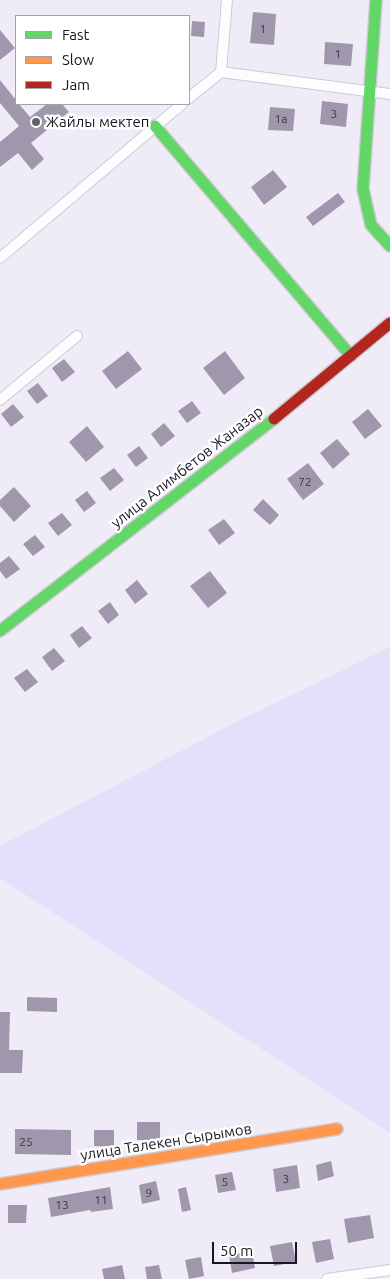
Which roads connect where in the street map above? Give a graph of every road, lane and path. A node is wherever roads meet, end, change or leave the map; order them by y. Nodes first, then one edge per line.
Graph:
1 (227, 0) edge
2 (376, 0) edge
3 (221, 72) junction
4 (369, 91) junction
5 (390, 94) edge
6 (190, 97) edge
7 (181, 105) edge
8 (155, 126) junction
9 (390, 246) edge
10 (0, 258) edge
11 (390, 323) edge
12 (77, 336) dead end
13 (351, 356) junction
14 (0, 400) edge
15 (0, 631) edge
16 (337, 1129) dead end
17 (0, 1184) edge
18 (390, 1270) edge
19 (327, 1279) edge

1 - 3 street
2 - 4 street
3 - 4 street
3 - 6 street
4 - 5 street
4 - 9 street
7 - 8 street
8 - 10 street
8 - 13 street
11 - 13 street, улица Алимбетов Жаназар
12 - 14 street
13 - 15 street, улица Алимбетов Жаназар
16 - 17 street, улица Талекен Сырымов
18 - 19 street

